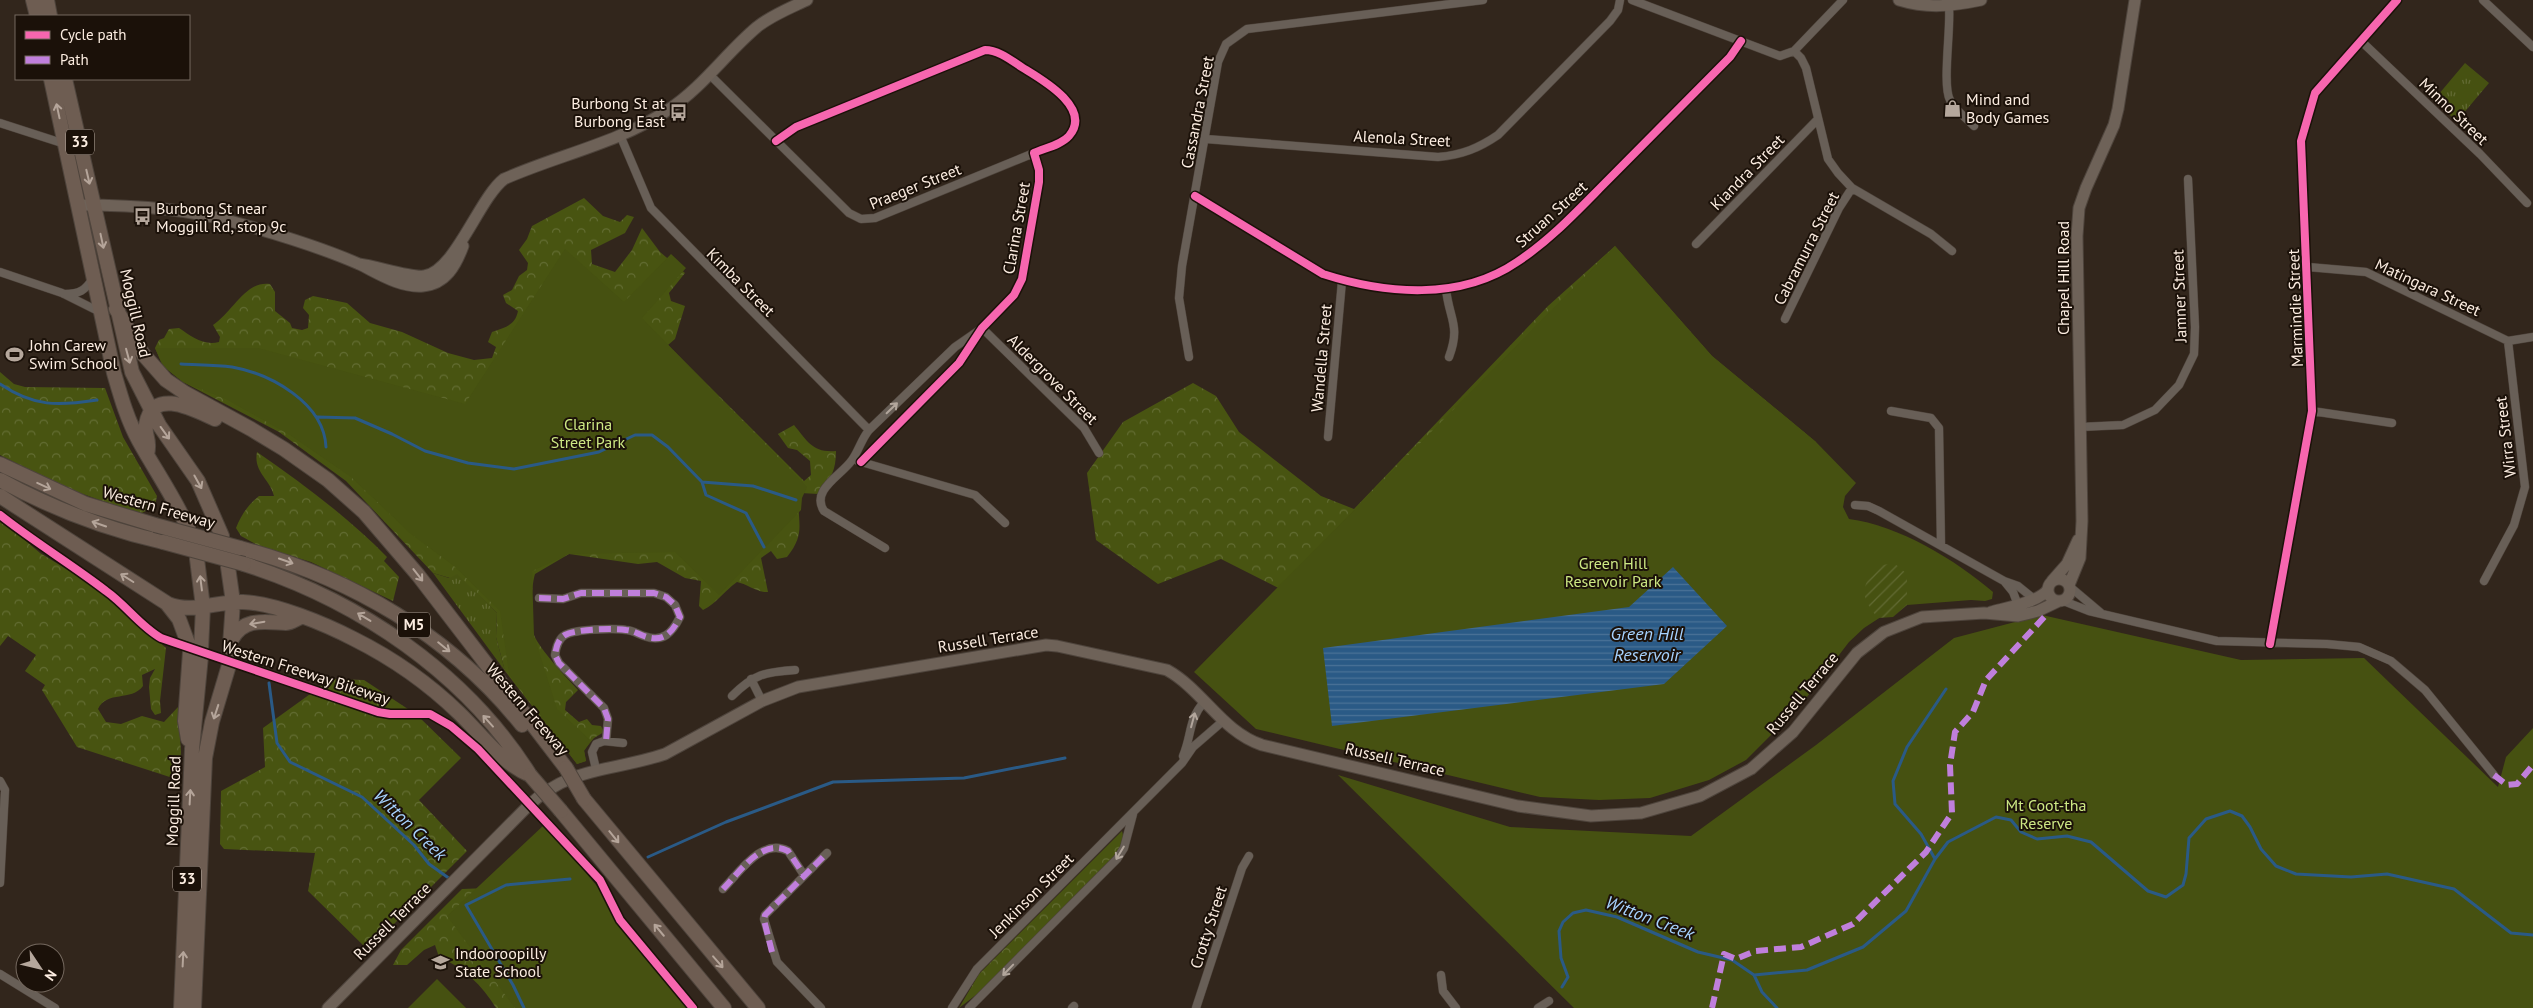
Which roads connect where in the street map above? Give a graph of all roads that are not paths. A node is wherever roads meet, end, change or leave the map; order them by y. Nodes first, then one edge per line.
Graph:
1 (33, 0) edge
2 (47, 0) edge
3 (807, 0) edge
4 (1483, 0) edge
5 (1620, 0) edge
6 (1632, 0) edge
7 (1843, 0) edge
8 (1899, 0) edge
9 (1981, 0) edge
10 (2134, 0) edge
11 (2397, 0) edge
12 (2483, 0) edge
13 (1416, 4) edge
14 (1949, 7) junction
15 (37, 15) edge
16 (50, 15) edge
17 (2361, 40) junction
18 (1741, 41) junction
19 (2533, 47) edge
20 (1794, 51) junction
21 (710, 75) junction
22 (51, 80) edge
23 (65, 80) edge
24 (1818, 119) junction
25 (0, 123) edge
26 (1974, 126) dead end
27 (620, 135) junction
28 (1206, 139) junction
29 (776, 141) junction
30 (66, 144) junction
31 (1034, 153) junction
32 (2188, 179) dead end
33 (1852, 188) junction
34 (1196, 196) junction
35 (2527, 203) dead end
36 (79, 205) junction
37 (94, 205) junction
38 (1696, 244) dead end
39 (1952, 251) dead end
40 (2308, 267) junction
41 (0, 272) edge
42 (94, 277) junction
43 (1342, 281) junction
44 (1446, 289) junction
45 (62, 294) junction
46 (116, 309) junction
47 (102, 313) junction
48 (1785, 319) dead end
49 (982, 328) junction
50 (2533, 337) edge
51 (2508, 341) junction
52 (1189, 357) dead end
53 (1448, 357) dead end
54 (1891, 411) dead end
55 (2312, 411) junction
56 (152, 412) junction
57 (2392, 423) dead end
58 (2080, 428) junction
59 (869, 430) junction
60 (1328, 437) dead end
61 (1099, 453) dead end
62 (147, 455) junction
63 (852, 460) junction
64 (861, 462) junction
65 (0, 464) edge
66 (0, 480) edge
67 (0, 496) edge
68 (1855, 505) dead end
69 (1005, 522) dead end
70 (188, 528) dead end
71 (2081, 534) junction
72 (222, 536) dead end
73 (387, 538) junction
74 (1940, 545) junction
75 (885, 548) dead end
76 (226, 557) dead end
77 (197, 559) dead end
78 (2004, 581) junction
79 (2484, 582) dead end
80 (2050, 585) junction
81 (2069, 585) junction
82 (539, 598) dead end
83 (2034, 599) junction
84 (2060, 600) junction
85 (233, 602) junction
86 (168, 604) junction
87 (2018, 605) junction
88 (204, 608) junction
89 (2042, 610) junction
90 (1984, 613) junction
91 (2103, 614) junction
92 (301, 616) junction
93 (232, 639) junction
94 (2270, 644) junction
95 (195, 651) junction
96 (795, 670) dead end
97 (751, 679) junction
98 (732, 696) dead end
99 (762, 701) junction
100 (1204, 702) junction
101 (1224, 721) junction
102 (606, 740) junction
103 (623, 743) dead end
104 (552, 756) junction
105 (596, 769) junction
106 (1172, 772) junction
107 (530, 775) junction
108 (2494, 776) dead end
109 (0, 781) edge
110 (1137, 808) junction
111 (827, 853) dead end
112 (1249, 856) dead end
113 (804, 875) junction
114 (0, 883) edge
115 (723, 889) dead end
116 (0, 974) edge
117 (1441, 975) dead end
118 (1549, 1002) dead end
119 (56, 1008) edge
120 (181, 1008) edge
121 (194, 1008) edge
122 (328, 1008) edge
123 (724, 1008) edge
124 (758, 1008) edge
125 (821, 1008) edge
126 (952, 1008) edge
127 (968, 1008) edge
128 (1196, 1008) edge
129 (1456, 1008) edge
130 (1538, 1008) edge

1 - 15 highway
2 - 16 highway
3 - 21 main road
4 - 13 street, Cassandra Street
5 - 28 street, Alenola Street
6 - 18 street
7 - 20 street
8 - 14 main road
9 - 14 main road
10 - 58 main road, Chapel Hill Road
11 - 17 street, Marmindie Street
12 - 19 street
13 - 28 street, Cassandra Street
14 - 26 street
17 - 35 street, Minno Street
17 - 40 street, Marmindie Street
18 - 20 street
18 - 44 street, Struan Street
20 - 24 street
21 - 27 main road
21 - 29 street, Praeger Street
30 -> 22 highway, Moggill Road / 33
23 -> 37 highway, Moggill Road / 33
24 - 33 street
24 - 38 street, Kiandra Street
25 - 30 street
27 - 37 main road
27 - 59 street, Kimba Street
28 - 34 street, Cassandra Street
29 - 31 street, Praeger Street
29 - 31 street
30 - 36 highway, Moggill Road / 33
31 - 49 street, Clarina Street
32 - 58 street, Jamner Street
33 - 39 street
33 - 48 street, Cabramurra Street
34 - 43 street, Struan Street
34 - 52 street, Cassandra Street
36 - 37 main road
36 - 42 highway, Moggill Road / 33
37 -> 46 highway, Moggill Road / 33
40 - 51 street, Matingara Street
40 - 55 street, Marmindie Street
41 - 45 street
42 - 45 street
42 - 47 highway, Moggill Road / 33
43 - 44 street, Struan Street
43 - 60 street, Wandella Street
44 - 53 street
45 - 47 street
46 -> 56 highway, Moggill Road / 33
46 - 73 highway
47 - 62 highway, Moggill Road / 33
59 -> 49 street, Clarina Street
49 - 61 street, Aldergrove Street
49 - 64 street, Clarina Street
50 - 51 street
51 - 79 street, Wirra Street
54 - 74 street
55 - 57 street
55 - 94 street, Marmindie Street
56 - 62 highway
56 -> 72 highway, Moggill Road / 33
56 - 73 highway
58 - 71 main road, Chapel Hill Road
59 - 63 street, Clarina Street
62 - 70 highway, Moggill Road / 33
63 - 64 street
63 - 75 street, Clarina Street
64 - 69 street
65 -> 104 highway, Western Freeway / M5, bridge
107 -> 66 highway, Western Freeway / M5, bridge
86 -> 67 highway
68 - 74 street
71 - 80 main road, Chapel Hill Road
71 - 81 main road, Chapel Hill Road
73 -> 104 highway
74 - 78 street
76 - 85 highway, Moggill Road / 33
88 -> 77 highway, Moggill Road / 33
78 - 83 street
78 - 87 street
80 - 81 main road
80 - 83 main road, Russell Terrace
80 - 84 main road
81 - 84 main road
81 - 91 street
82 - 102 street
83 - 87 main road, Russell Terrace
84 - 89 main road, Russell Terrace
84 - 91 street
85 - 88 highway
85 - 92 highway
85 - 93 highway, Moggill Road / 33
86 - 88 highway
86 - 95 highway
87 - 89 main road
87 - 90 main road, Russell Terrace
88 - 95 highway, Moggill Road / 33
89 - 90 main road, Russell Terrace
90 - 101 main road, Russell Terrace
91 - 94 street
92 -> 93 highway
92 - 107 highway
93 -> 121 highway, Moggill Road / 33
94 - 108 street
120 -> 95 highway, Moggill Road / 33
96 - 97 street
97 - 98 street
97 - 99 street
99 - 100 main road, Russell Terrace
99 - 105 main road, Russell Terrace
100 - 101 main road, Russell Terrace
106 -> 100 street, Jenkinson Street
101 - 106 street, Jenkinson Street
102 - 103 street
102 - 105 street
104 -> 124 highway, Western Freeway / M5, bridge
105 - 122 main road, Russell Terrace
106 - 110 street, Jenkinson Street
123 -> 107 highway, Western Freeway / M5, bridge
109 - 114 street
110 - 126 street, Jenkinson Street
110 -> 127 street, Jenkinson Street
111 - 113 street
112 - 128 street, Crotty Street
113 - 115 street
113 - 125 street
116 - 119 street
117 - 129 street
118 - 130 street

